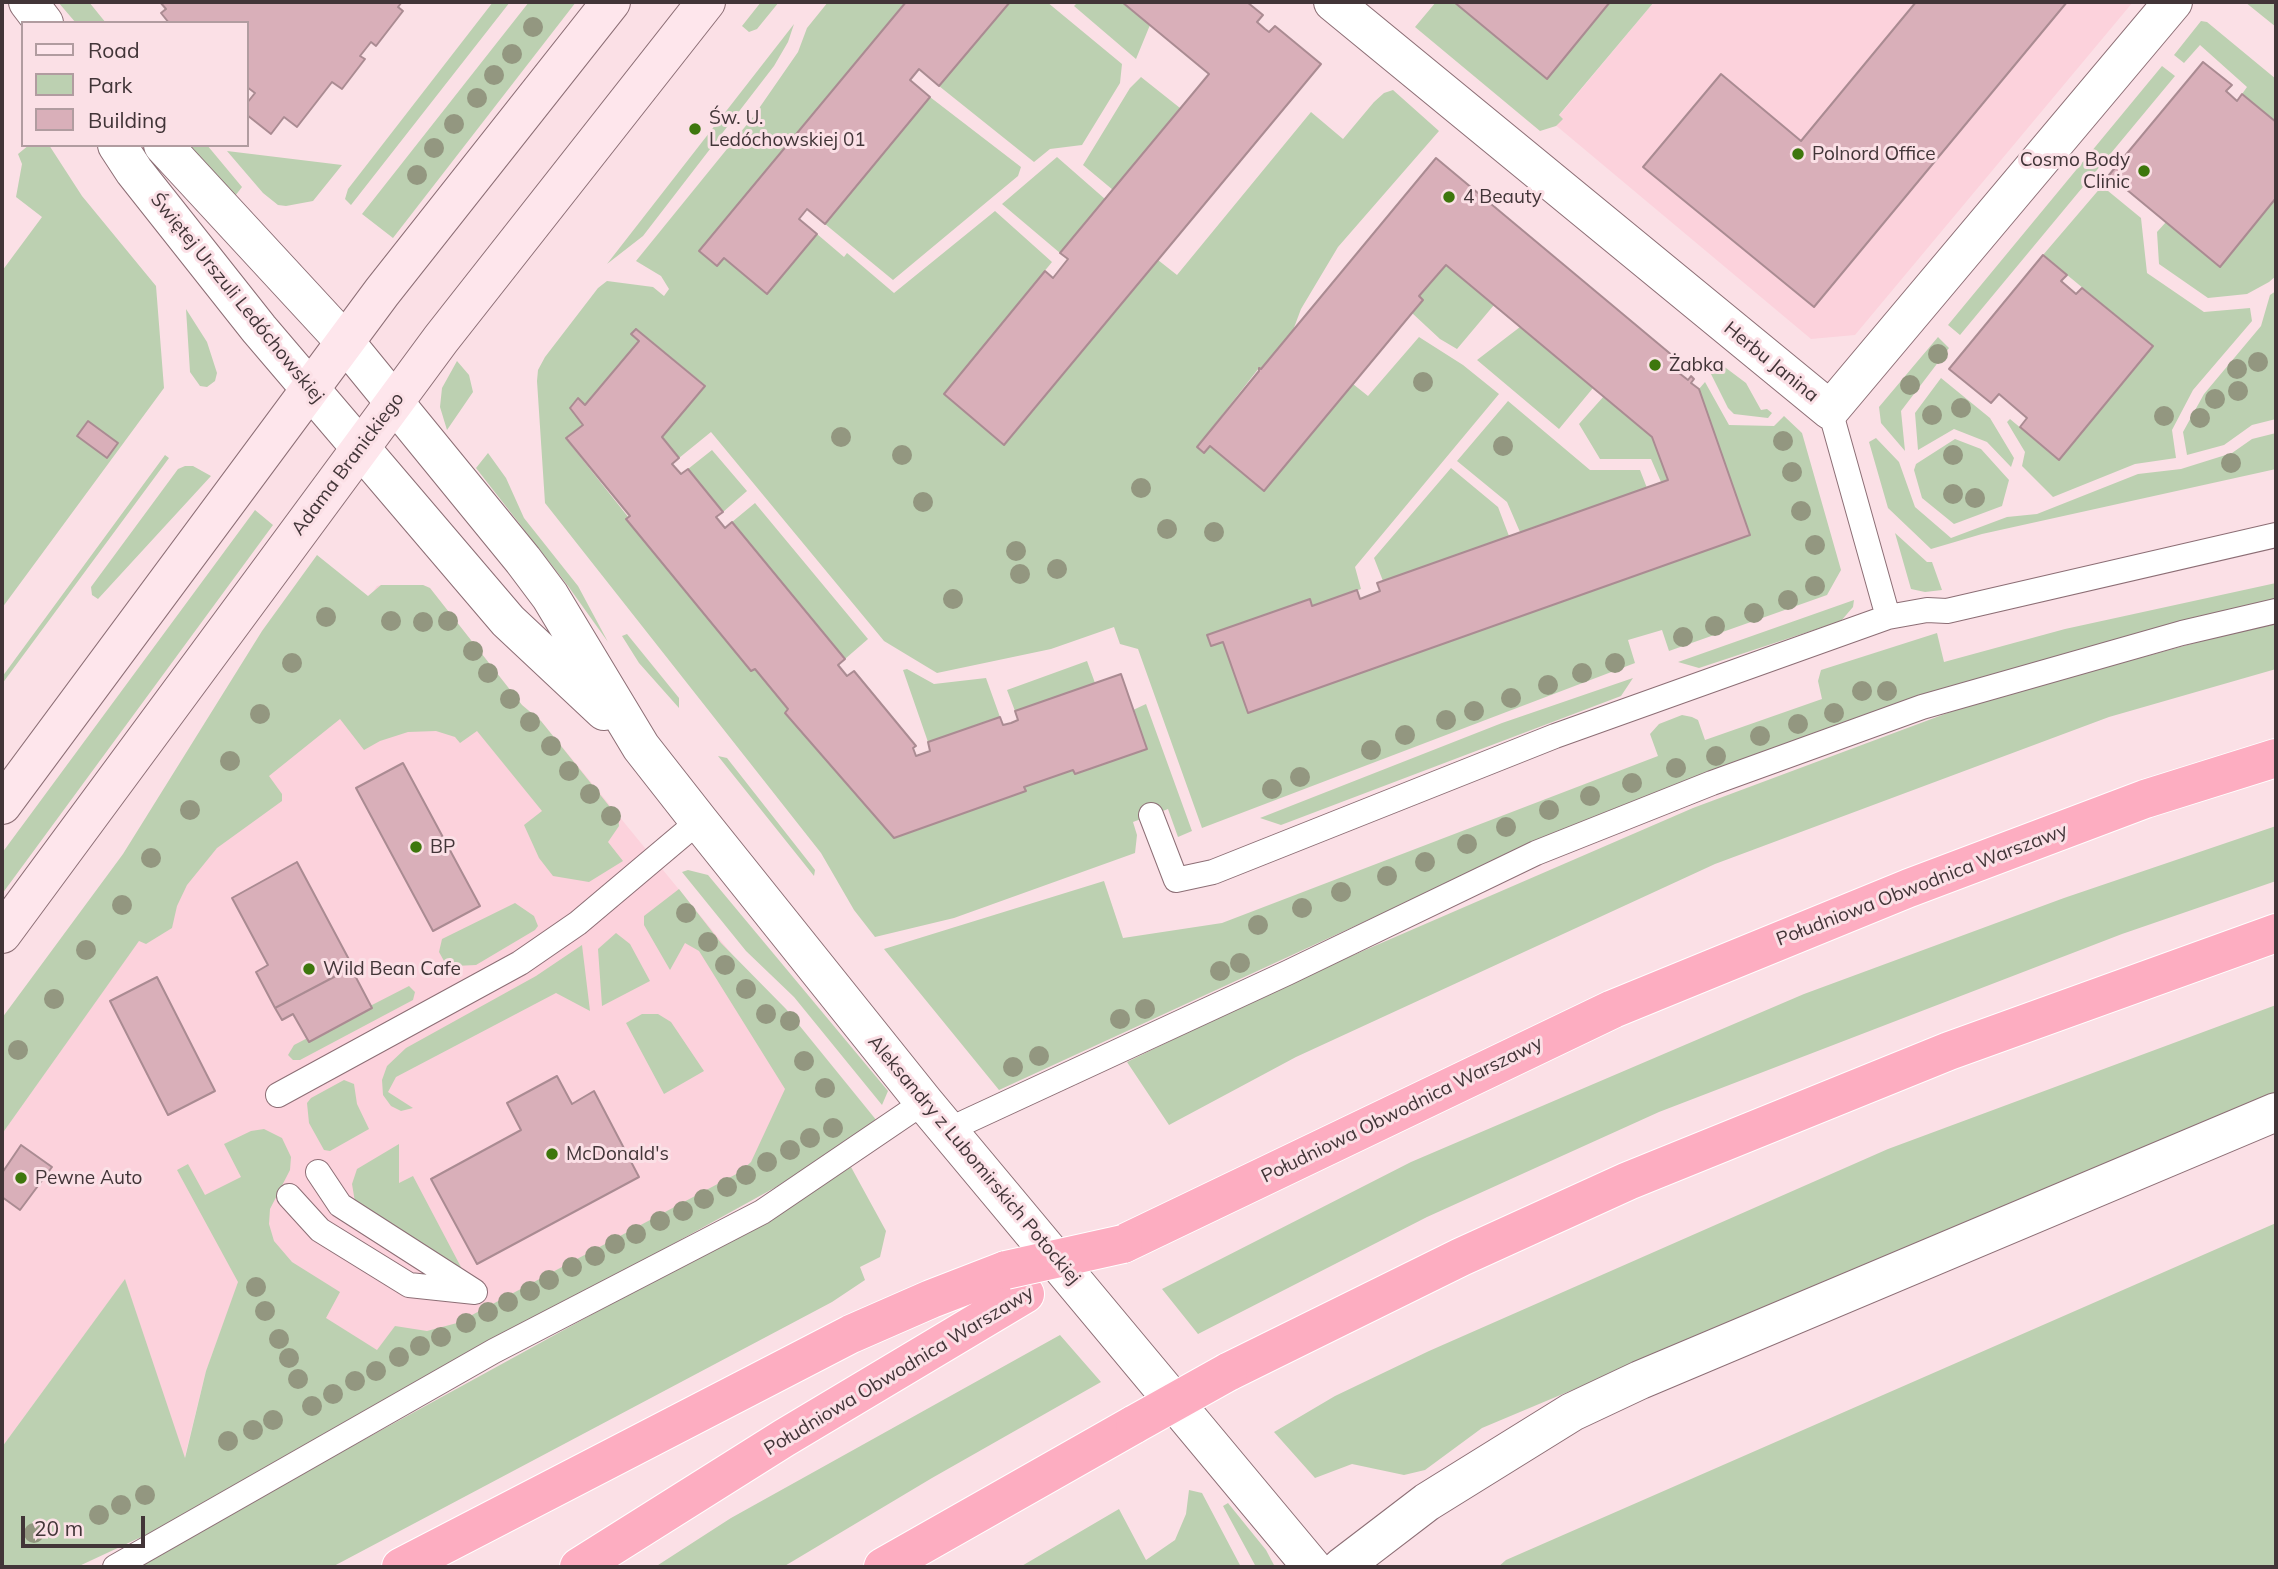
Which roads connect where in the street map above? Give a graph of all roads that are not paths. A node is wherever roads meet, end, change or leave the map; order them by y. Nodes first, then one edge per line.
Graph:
1 (27, 2) edge
2 (611, 2) edge
3 (706, 2) edge
4 (1334, 2) edge
5 (2173, 2) edge
6 (42, 21) edge
7 (119, 147) edge
8 (165, 147) edge
9 (345, 342) junction
10 (310, 388) junction
11 (394, 402) junction
12 (1830, 410) junction
13 (361, 448) junction
14 (2276, 536) edge
15 (2276, 611) edge
16 (1888, 617) junction
17 (641, 747) junction
18 (2276, 758) edge
19 (2, 805) edge
20 (1151, 815) dead end
21 (699, 821) junction
22 (2276, 933) edge
23 (2, 934) edge
24 (278, 1095) dead end
25 (2276, 1112) edge
26 (936, 1116) junction
27 (318, 1172) dead end
28 (289, 1196) dead end
29 (1016, 1282) junction
30 (115, 1567) edge
31 (401, 1567) edge
32 (579, 1567) edge
33 (883, 1567) edge
34 (1312, 1567) edge
35 (1342, 1567) edge

1 - 6 street
2 - 9 main road
3 - 11 main road, Adama Branickiego
4 - 12 street, Herbu Janina
5 - 12 street, Herbu Janina
7 - 10 street, Świętej Urszuli Ledóchowskiej
8 - 9 street
9 - 10 main road
9 - 11 street
10 - 13 street, Świętej Urszuli Ledóchowskiej
10 - 19 main road
11 - 13 main road, Adama Branickiego
11 - 17 street, Aleksandry z Lubomirskich Potockiej
12 - 16 lane
13 - 17 street, Aleksandry z Lubomirskich Potockiej
13 - 23 main road, Adama Branickiego
14 - 16 lane
15 - 26 lane
16 - 20 lane
17 - 21 street, Aleksandry z Lubomirskich Potockiej
18 - 29 highway, Południowa Obwodnica Warszawy, bridge
21 - 24 lane
21 - 26 street, Aleksandry z Lubomirskich Potockiej
22 - 33 highway, bridge
25 - 35 street
26 - 30 lane
26 - 34 street, Aleksandry z Lubomirskich Potockiej
27 - 28 lane
29 - 31 highway
29 - 32 highway, Południowa Obwodnica Warszawy

